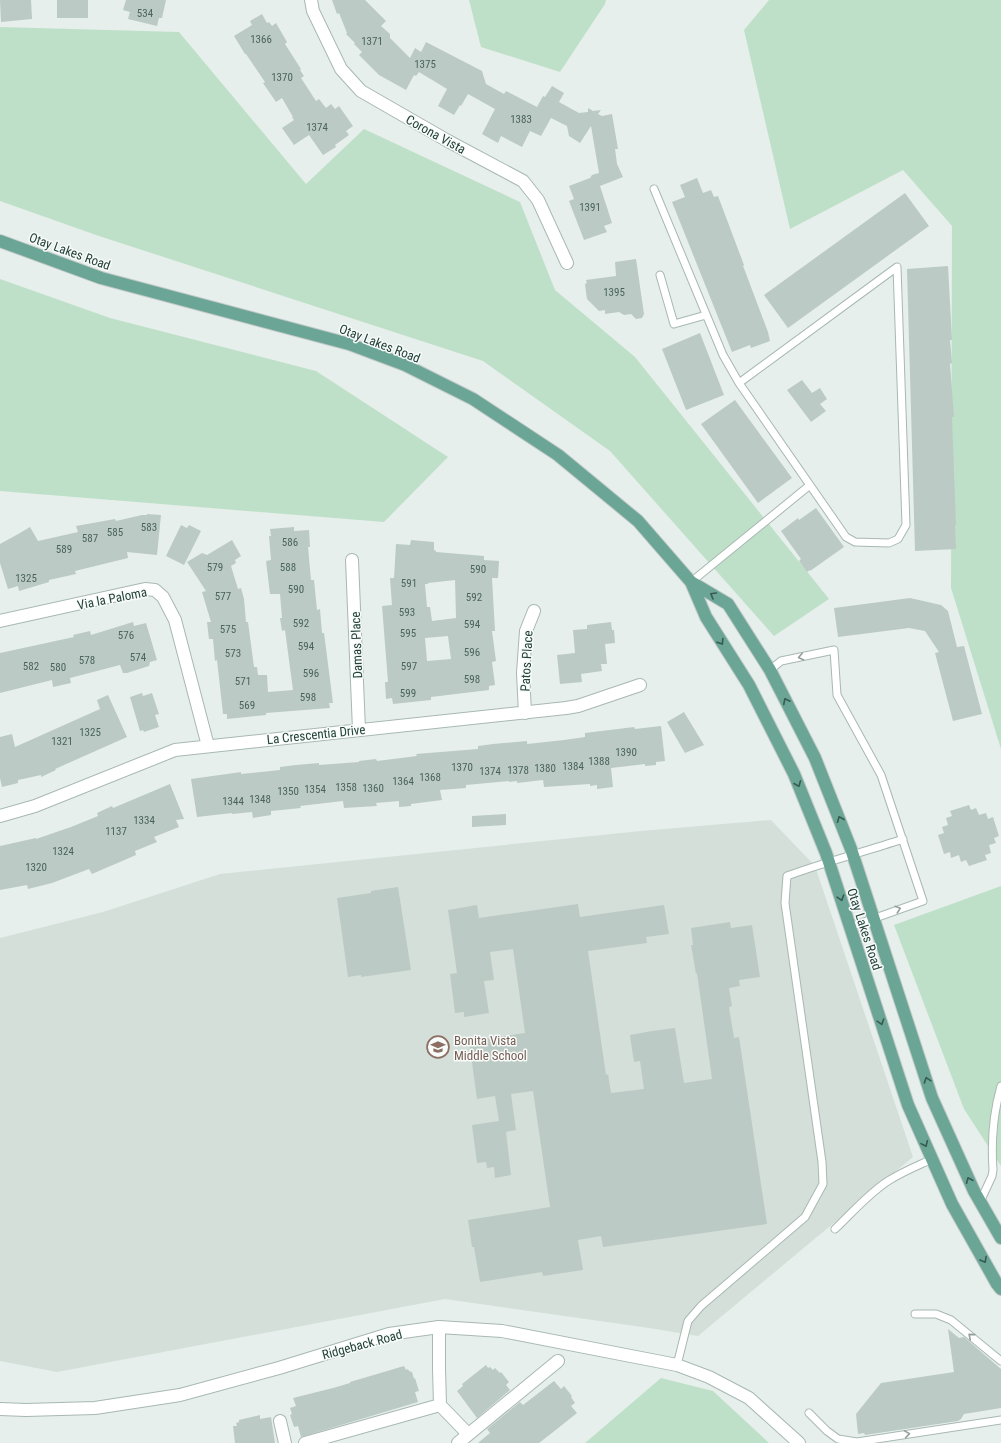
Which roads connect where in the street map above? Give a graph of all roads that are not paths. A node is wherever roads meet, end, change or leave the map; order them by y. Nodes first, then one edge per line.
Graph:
1 (311, 0) edge
2 (654, 189) dead end
3 (0, 241) edge
4 (567, 263) dead end
5 (660, 275) dead end
6 (706, 315) junction
7 (739, 383) junction
8 (810, 485) junction
9 (352, 560) dead end
10 (691, 582) junction
11 (534, 611) dead end
12 (0, 621) edge
13 (770, 670) junction
14 (640, 685) dead end
15 (525, 713) junction
16 (360, 730) junction
17 (208, 746) junction
18 (0, 816) edge
19 (903, 840) junction
20 (854, 856) junction
21 (828, 861) junction
22 (874, 917) junction
23 (850, 927) junction
24 (1001, 1086) edge
25 (932, 1159) junction
26 (980, 1202) junction
27 (835, 1229) dead end
28 (1001, 1238) edge
29 (1001, 1289) edge
30 (915, 1314) dead end
31 (439, 1327) junction
32 (558, 1360) dead end
33 (1001, 1361) edge
34 (677, 1365) junction
35 (440, 1405) junction
36 (0, 1409) edge
37 (809, 1413) dead end
38 (1001, 1420) edge
39 (280, 1421) dead end
40 (468, 1434) junction
41 (286, 1443) edge
42 (305, 1443) edge
43 (458, 1443) edge
44 (799, 1443) edge

1 - 4 street, Corona Vista
2 - 6 lane
3 - 10 main road, Otay Lakes Road
5 - 6 lane
6 - 7 lane
7 - 8 lane
7 - 8 lane
8 - 10 lane
9 - 16 street, Damas Place
13 -> 10 main road, Otay Lakes Road
10 -> 21 main road, Otay Lakes Road
11 - 15 street, Patos Place
12 - 17 street, Via la Paloma
19 -> 13 lane
20 -> 13 main road, Otay Lakes Road
14 - 15 street, La Crescentia Drive
15 - 16 street, La Crescentia Drive
16 - 17 street, La Crescentia Drive
17 - 18 street, La Crescentia Drive
19 - 20 lane
22 -> 19 lane
20 - 21 lane
20 - 22 main road, Otay Lakes Road
21 -> 23 main road, Otay Lakes Road
21 - 34 lane
22 - 23 lane
26 -> 22 main road, Otay Lakes Road
23 -> 25 main road, Otay Lakes Road
24 - 26 lane
25 - 27 lane
25 -> 29 main road, Otay Lakes Road
26 - 28 main road, Otay Lakes Road
33 -> 30 lane
31 - 34 street, Ridgeback Road
31 - 35 street
31 - 36 street, Ridgeback Road
32 - 40 street
34 - 44 street, Ridgeback Road
35 - 40 street
35 - 42 street
37 -> 38 lane
39 - 41 street
40 - 43 street

